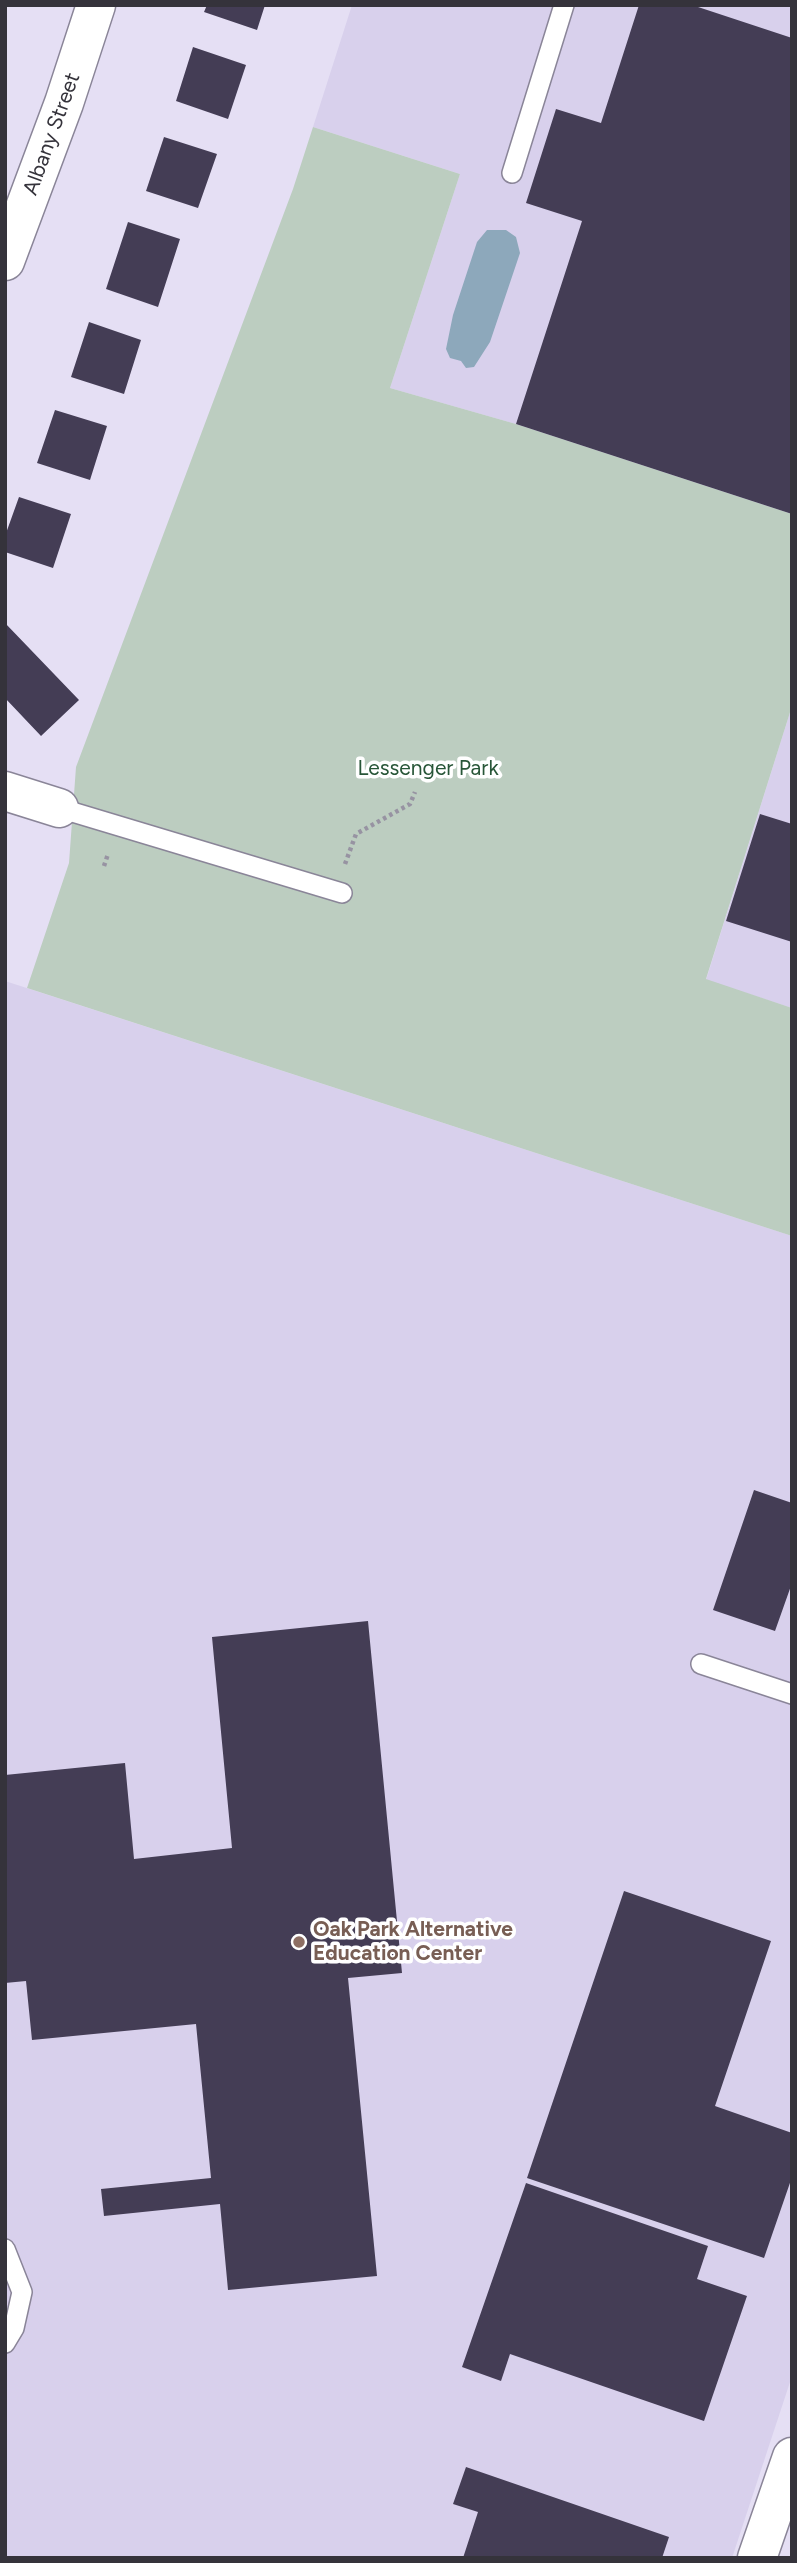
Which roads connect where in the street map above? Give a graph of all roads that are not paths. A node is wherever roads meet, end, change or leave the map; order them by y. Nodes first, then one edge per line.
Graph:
1 (96, 5) edge
2 (564, 5) edge
3 (512, 173) dead end
4 (5, 261) edge
5 (5, 792) edge
6 (60, 808) joint
7 (339, 892) road end
8 (701, 1664) dead end
9 (792, 1695) edge
10 (5, 2249) edge
11 (5, 2343) edge
12 (792, 2457) edge
13 (757, 2558) edge

1 - 4 street, Albany Street
2 - 3 lane
5 - 6 street
6 - 7 lane
8 - 9 lane
10 - 11 lane
12 - 13 street

